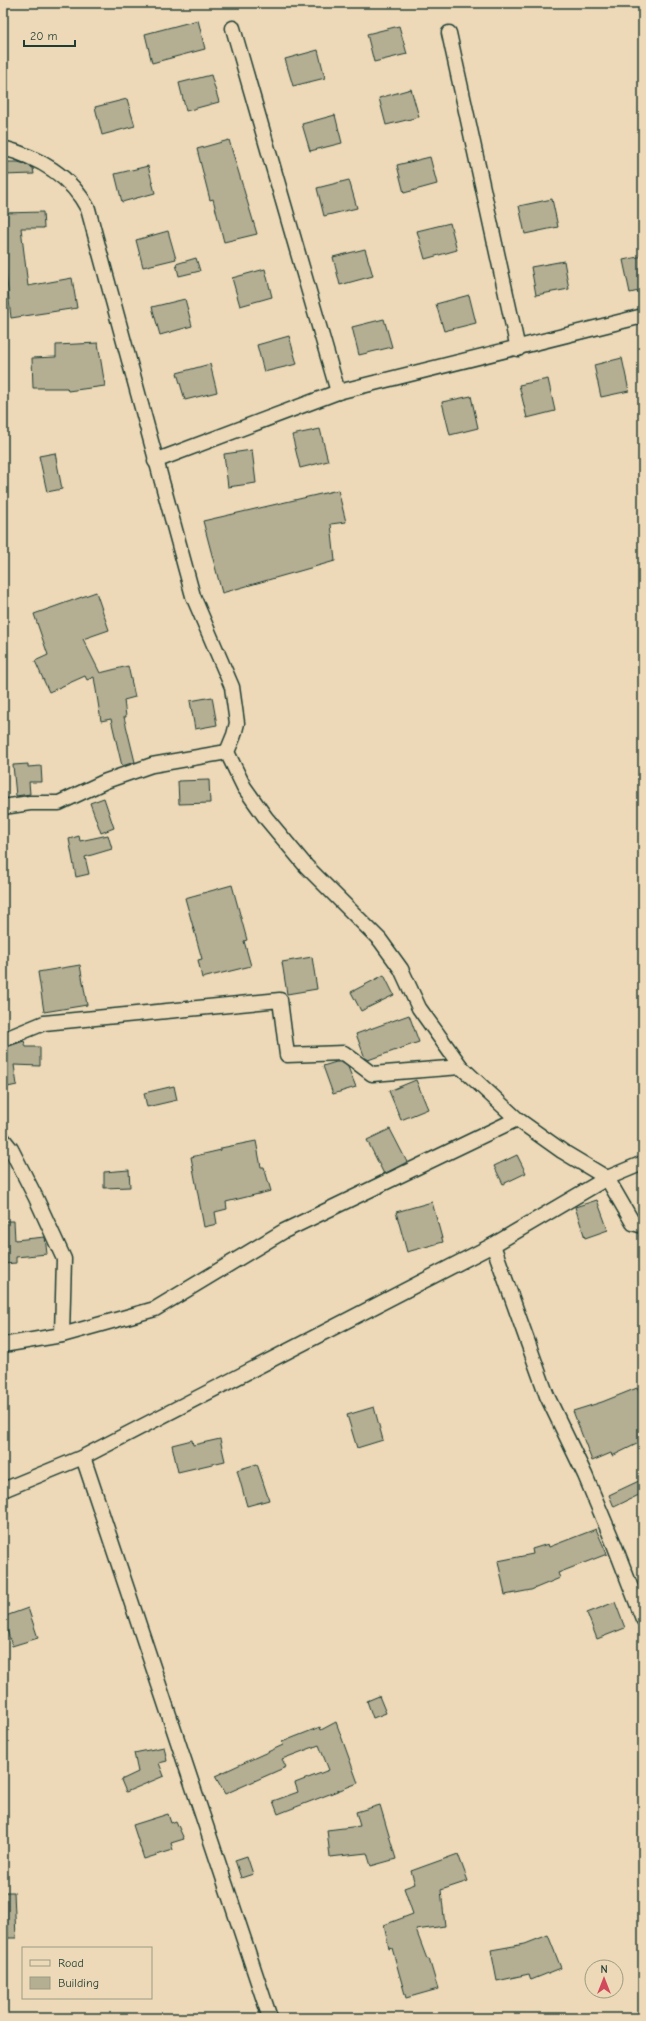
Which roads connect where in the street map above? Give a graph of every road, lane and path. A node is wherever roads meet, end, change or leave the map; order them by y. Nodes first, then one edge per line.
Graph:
1 (233, 28) dead end
2 (449, 33) dead end
3 (3, 148) edge
4 (643, 316) edge
5 (518, 349) junction
6 (338, 392) junction
7 (155, 462) junction
8 (227, 752) junction
9 (3, 808) edge
10 (3, 1040) edge
11 (460, 1067) junction
12 (517, 1119) junction
13 (3, 1139) edge
14 (643, 1163) edge
15 (607, 1178) junction
16 (643, 1226) edge
17 (493, 1245) junction
18 (62, 1336) junction
19 (3, 1345) edge
20 (83, 1457) junction
21 (3, 1490) edge
22 (643, 1619) edge
23 (270, 2018) edge

1 - 6 street
2 - 5 street
3 - 7 street
4 - 5 street
5 - 6 street
6 - 7 street
7 - 8 street
8 - 9 street
8 - 11 street
10 - 11 street
11 - 12 street
12 - 15 street
12 - 18 street
13 - 18 street
14 - 15 street
15 - 16 street
15 - 17 street
17 - 20 street
17 - 22 street
18 - 19 street
20 - 21 street
20 - 23 street

